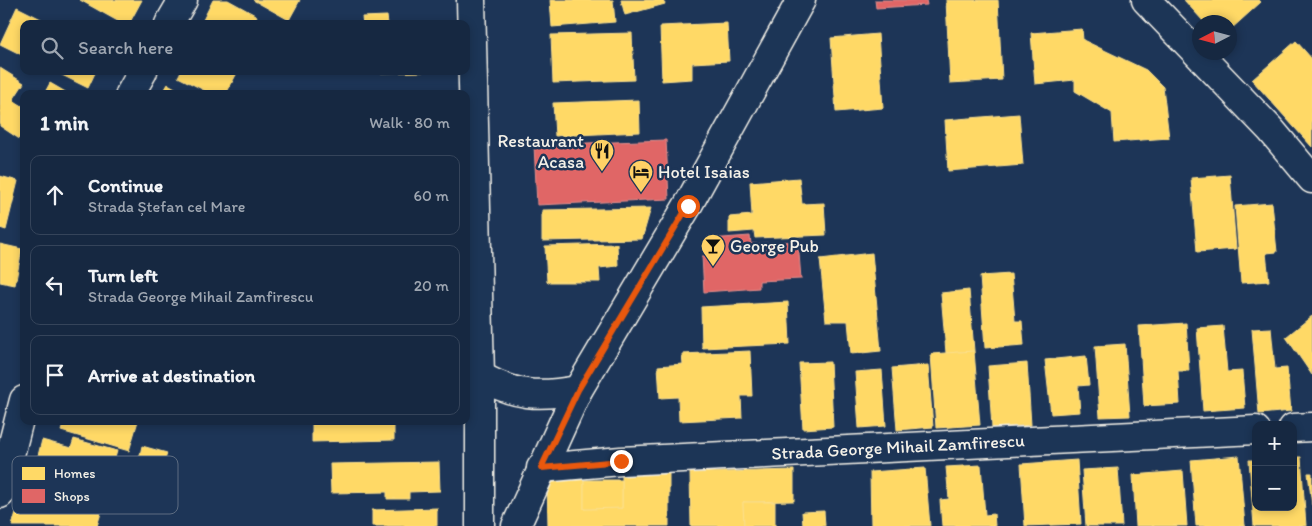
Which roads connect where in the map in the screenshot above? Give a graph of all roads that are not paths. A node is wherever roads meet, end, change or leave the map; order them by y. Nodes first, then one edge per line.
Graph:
1 (183, 0) edge
2 (471, 0) edge
3 (802, 0) edge
4 (1146, 0) edge
5 (171, 20) edge
6 (141, 75) edge
7 (132, 90) edge
8 (1312, 179) edge
9 (480, 376) junction
10 (578, 390) junction
11 (20, 416) edge
12 (1312, 427) edge
13 (1297, 428) edge
14 (1252, 430) edge
15 (541, 468) junction
16 (0, 494) edge
17 (480, 526) edge
18 (516, 526) edge

1 - 5 street
2 - 9 street
3 - 10 street
4 - 8 street
6 - 7 street
9 - 10 street
9 - 17 street
10 - 15 street
11 - 16 street
12 - 13 street
14 - 15 street, Strada George Mihail Zamfirescu
15 - 18 street

